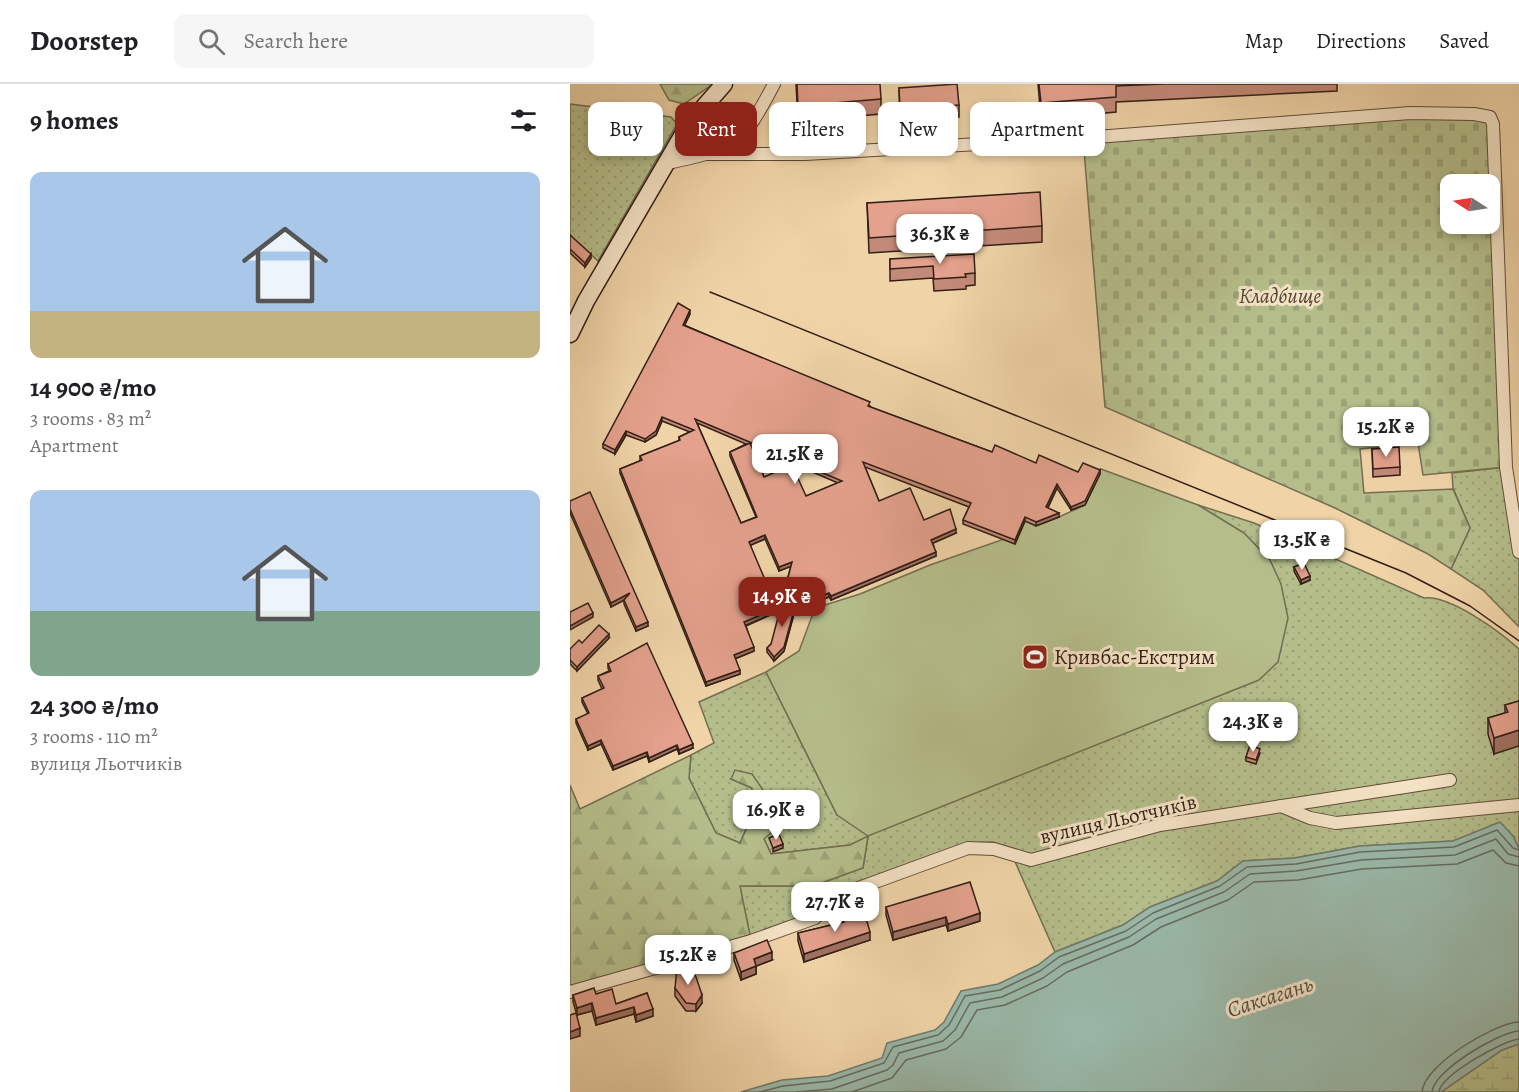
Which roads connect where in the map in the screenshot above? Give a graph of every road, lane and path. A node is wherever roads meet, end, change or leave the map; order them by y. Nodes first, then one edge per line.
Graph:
1 (724, 84) edge
2 (774, 84) edge
3 (757, 110) edge
4 (757, 154) edge
5 (698, 156) edge
6 (668, 163) junction
7 (570, 334) edge
8 (1519, 552) edge
9 (1450, 780) dead end
10 (1519, 805) edge
11 (1281, 806) junction
12 (570, 992) edge

1 - 6 main road
2 - 3 street
4 - 8 street
5 - 6 street
6 - 7 main road
9 - 11 street, вулиця Льотчиків
10 - 11 street
11 - 12 street, вулиця Льотчиків

